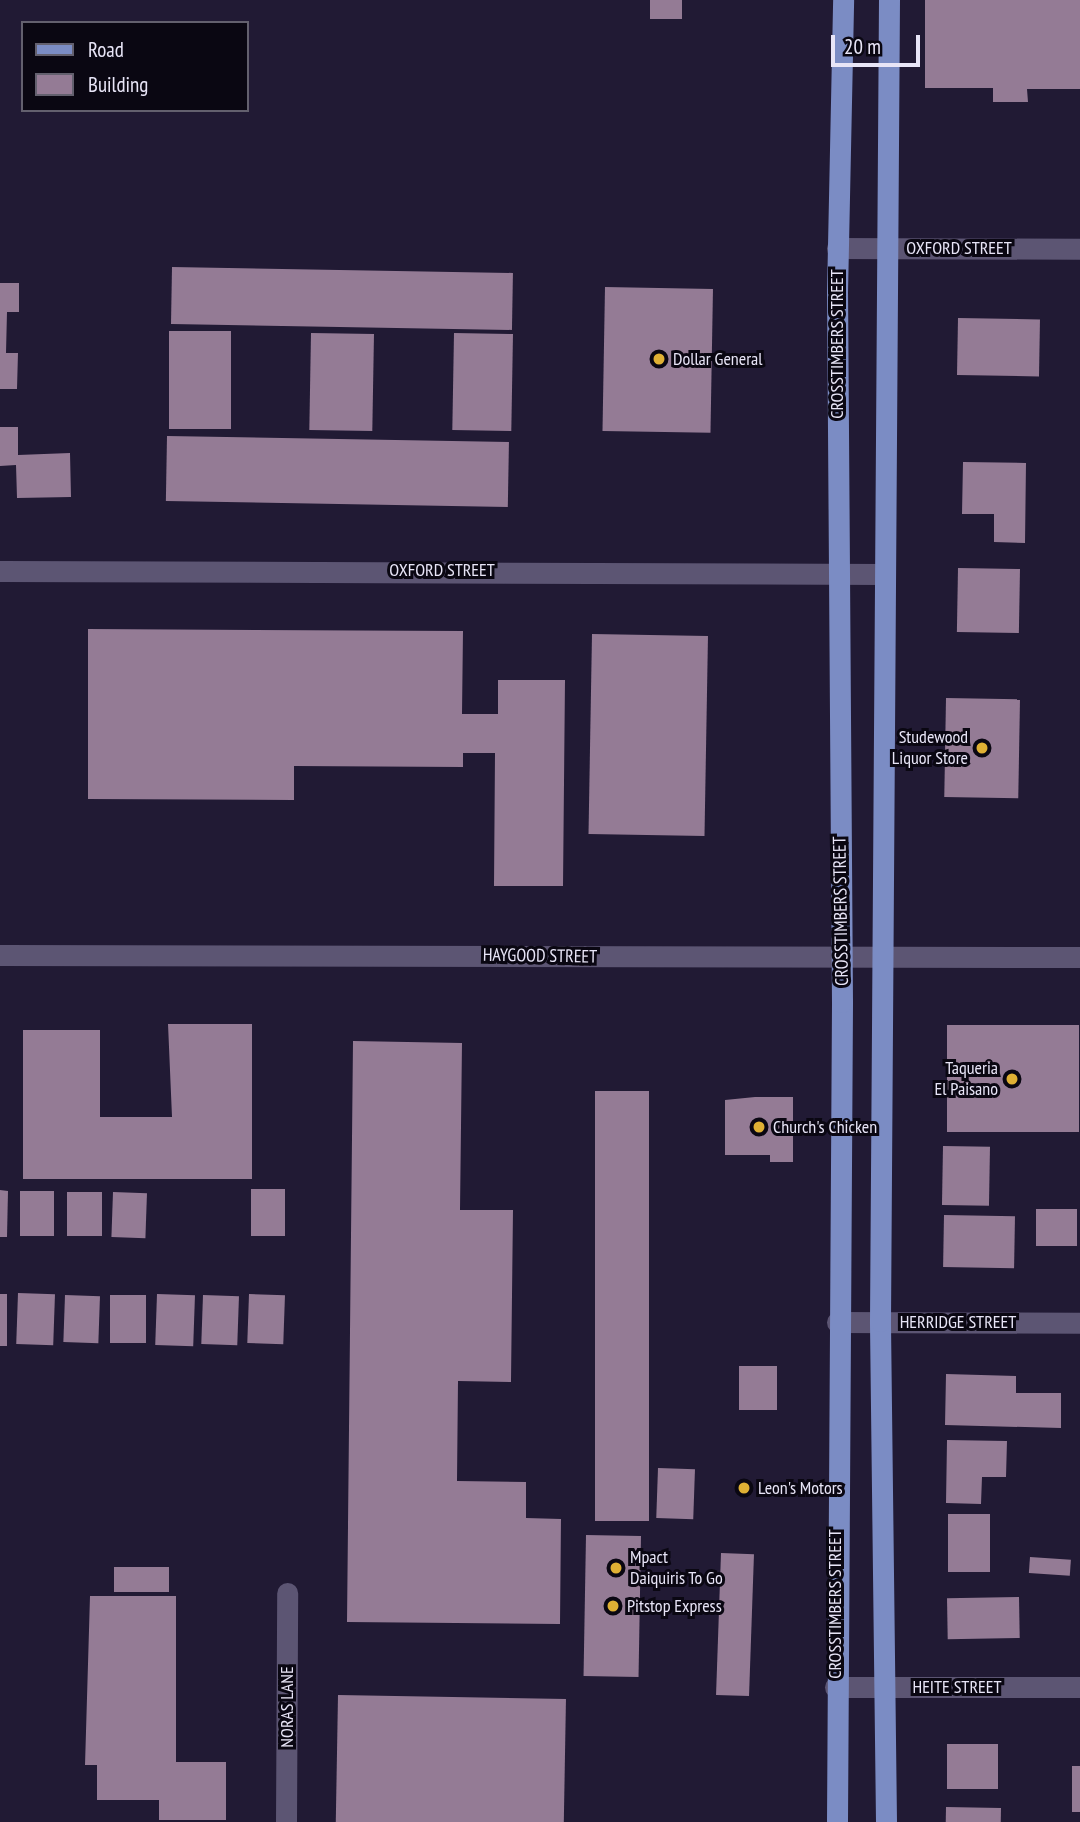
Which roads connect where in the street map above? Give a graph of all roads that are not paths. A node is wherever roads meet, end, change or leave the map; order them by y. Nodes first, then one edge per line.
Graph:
1 (843, 0) edge
2 (889, 0) edge
3 (837, 248) junction
4 (884, 248) junction
5 (1080, 249) edge
6 (0, 571) edge
7 (837, 573) junction
8 (884, 573) junction
9 (0, 955) edge
10 (1080, 957) edge
11 (841, 958) junction
12 (886, 958) junction
13 (880, 1321) junction
14 (837, 1322) junction
15 (1080, 1323) edge
16 (287, 1593) dead end
17 (885, 1687) junction
18 (1080, 1687) edge
19 (835, 1688) junction
20 (286, 1822) edge
21 (837, 1822) edge
22 (886, 1822) edge

1 - 3 main road, CROSSTIMBERS STREET
2 - 4 main road
3 - 4 street, OXFORD STREET
3 - 7 main road, CROSSTIMBERS STREET
4 - 5 street, OXFORD STREET
4 - 8 main road
6 - 7 street, OXFORD STREET
7 - 8 street, OXFORD STREET
7 - 11 main road, CROSSTIMBERS STREET
8 - 12 main road
9 - 11 street, HAYGOOD STREET
10 - 12 street, HAYGOOD STREET
11 - 12 street, HAYGOOD STREET
11 - 14 main road, CROSSTIMBERS STREET
12 - 13 main road
13 - 14 street, HERRIDGE STREET
13 - 15 street, HERRIDGE STREET
13 - 17 main road
14 - 19 main road, CROSSTIMBERS STREET
16 - 20 street, NORAS LANE
17 - 18 street, HEITE STREET
17 - 19 street, HEITE STREET
17 - 22 main road
19 - 21 main road, CROSSTIMBERS STREET

